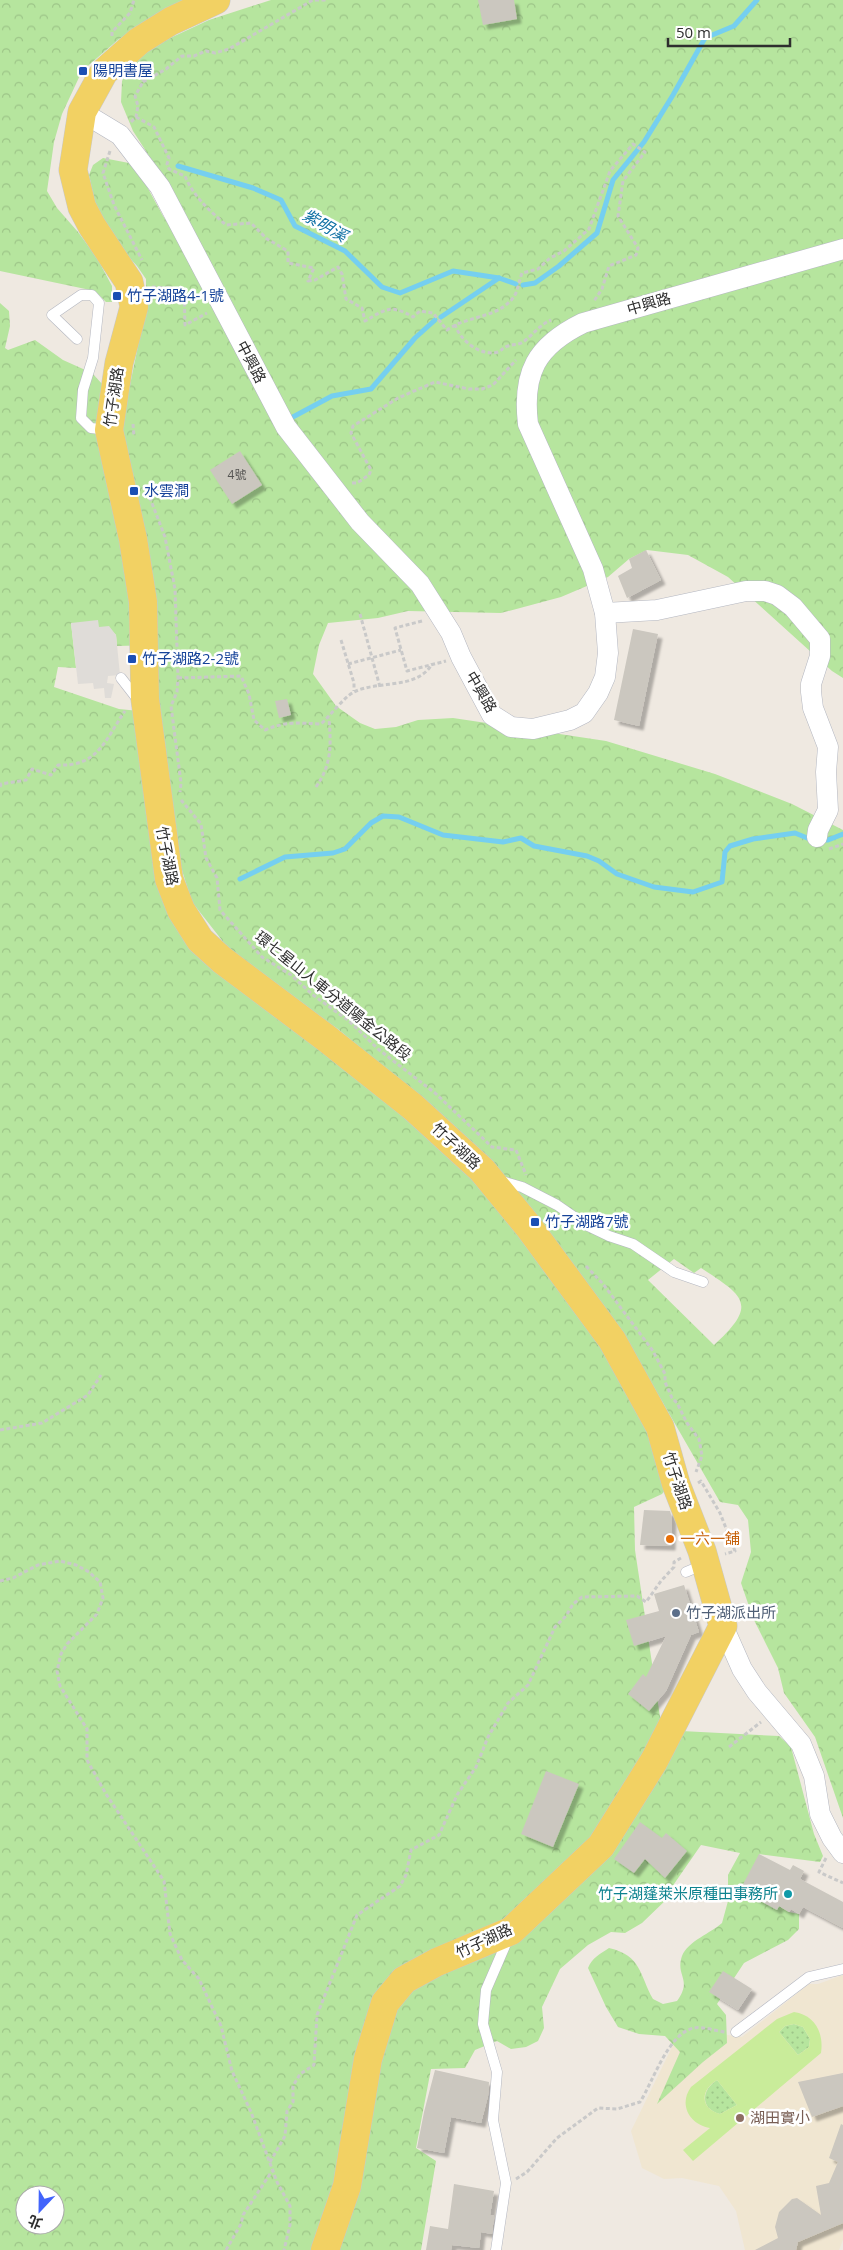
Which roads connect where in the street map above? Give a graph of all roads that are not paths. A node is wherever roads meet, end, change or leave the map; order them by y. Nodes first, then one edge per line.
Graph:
1 (216, 0) edge
2 (82, 112) junction
3 (843, 249) edge
4 (77, 339) dead end
5 (120, 423) junction
6 (604, 613) junction
7 (121, 678) dead end
8 (140, 698) junction
9 (818, 843) dead end
10 (488, 1178) junction
11 (703, 1282) dead end
12 (723, 1626) junction
13 (843, 1854) edge
14 (511, 1931) junction
15 (843, 1969) edge
16 (736, 2032) road end
17 (325, 2250) edge
18 (496, 2250) edge

1 - 2 main road, 竹子湖路
2 - 5 main road, 竹子湖路
2 - 6 street, 中興路
3 - 6 street, 中興路
4 - 5 lane
5 - 8 main road, 竹子湖路
6 - 9 street
7 - 8 lane
8 - 10 main road, 竹子湖路
10 - 11 lane
10 - 12 main road, 竹子湖路
12 - 13 street, 竹子湖路
12 - 14 main road, 竹子湖路
14 - 17 main road, 竹子湖路
14 - 18 lane
15 - 16 lane

